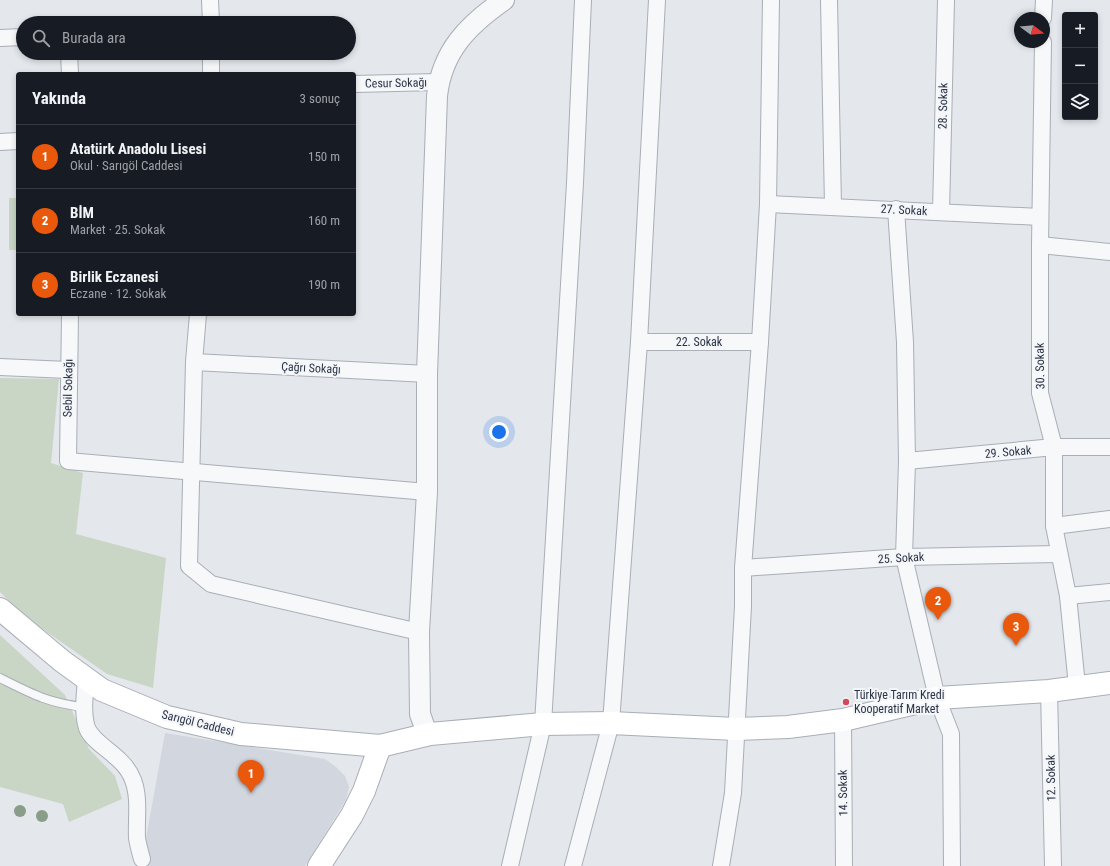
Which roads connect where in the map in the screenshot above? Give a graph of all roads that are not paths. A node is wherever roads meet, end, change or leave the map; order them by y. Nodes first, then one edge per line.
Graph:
1 (210, 0) edge
2 (504, 0) edge
3 (583, 0) edge
4 (657, 0) edge
5 (771, 0) edge
6 (830, 0) edge
7 (946, 0) edge
8 (1044, 0) edge
9 (1043, 12) edge
10 (211, 16) edge
11 (16, 37) edge
12 (0, 38) edge
13 (1043, 48) edge
14 (69, 60) edge
15 (211, 60) edge
16 (70, 72) edge
17 (211, 72) edge
18 (438, 82) junction
19 (356, 84) edge
20 (16, 141) edge
21 (0, 142) edge
22 (768, 204) junction
23 (833, 206) junction
24 (896, 210) junction
25 (941, 212) junction
26 (1040, 217) junction
27 (1040, 246) junction
28 (1110, 252) edge
29 (70, 316) edge
30 (198, 316) edge
31 (638, 342) junction
32 (760, 342) junction
33 (194, 362) junction
34 (0, 367) edge
35 (68, 370) junction
36 (427, 374) junction
37 (1054, 447) junction
38 (1110, 447) edge
39 (907, 461) junction
40 (191, 472) junction
41 (427, 492) junction
42 (1110, 519) edge
43 (1054, 526) junction
44 (1059, 554) junction
45 (904, 557) junction
46 (743, 568) junction
47 (1110, 592) edge
48 (1068, 596) junction
49 (0, 609) edge
50 (419, 632) junction
51 (0, 678) edge
52 (86, 679) junction
53 (1110, 683) edge
54 (1077, 686) junction
55 (1049, 690) junction
56 (937, 698) junction
57 (84, 707) junction
58 (843, 720) junction
59 (611, 723) junction
60 (543, 724) junction
61 (736, 729) junction
62 (430, 734) junction
63 (380, 746) junction
64 (324, 858) edge
65 (142, 859) dead end
66 (510, 866) edge
67 (573, 866) edge
68 (721, 866) edge
69 (844, 866) edge
70 (952, 866) edge
71 (1053, 866) edge

1 - 10 street
2 - 18 street
3 - 60 street
4 - 31 street
5 - 22 street
6 - 23 street
7 - 25 street, 28. Sokak
8 - 9 street
11 - 12 street
13 - 26 street, 30. Sokak
14 - 16 street
15 - 17 street
18 - 19 street, Cesur Sokağı
18 - 36 street
20 - 21 street
22 - 23 street, 27. Sokak
22 - 32 street
23 - 24 street, 27. Sokak
24 - 25 street, 27. Sokak
24 - 39 street
25 - 26 street, 27. Sokak
26 - 27 street, 30. Sokak
27 - 28 street
27 - 37 street, 30. Sokak
29 - 35 street, Sebil Sokağı
30 - 33 street
31 - 32 street, 22. Sokak
31 - 59 street
32 - 46 street
33 - 36 street, Çağrı Sokağı
33 - 40 street
34 - 35 street
35 - 40 street, Sebil Sokağı
36 - 41 street
37 - 38 street, 29. Sokak
37 - 39 street, 29. Sokak
37 - 43 street, 30. Sokak
39 - 45 street
40 - 41 street
40 - 50 street
41 - 50 street
42 - 43 street
43 - 44 street, 30. Sokak
44 - 45 street, 25. Sokak
44 - 48 street, 30. Sokak
45 - 46 street, 25. Sokak
45 - 56 street
46 - 61 street
47 - 48 street
48 - 54 street, 30. Sokak
49 - 52 main road, Sarıgöl Caddesi
50 - 62 street
51 - 57 lane
52 - 57 street
52 - 63 main road, Sarıgöl Caddesi
53 - 54 main road, Sarıgöl Caddesi
54 - 55 main road, Sarıgöl Caddesi
55 - 56 main road, Sarıgöl Caddesi
55 - 71 street, 12. Sokak
56 - 58 main road, Sarıgöl Caddesi
56 - 70 street
57 - 65 street
58 - 61 main road, Sarıgöl Caddesi
58 - 69 street, 14. Sokak
59 - 60 main road, Sarıgöl Caddesi
59 - 61 main road, Sarıgöl Caddesi
59 - 67 street
60 - 62 main road, Sarıgöl Caddesi
60 - 66 street
61 - 68 street
62 - 63 main road, Sarıgöl Caddesi
63 - 64 main road

